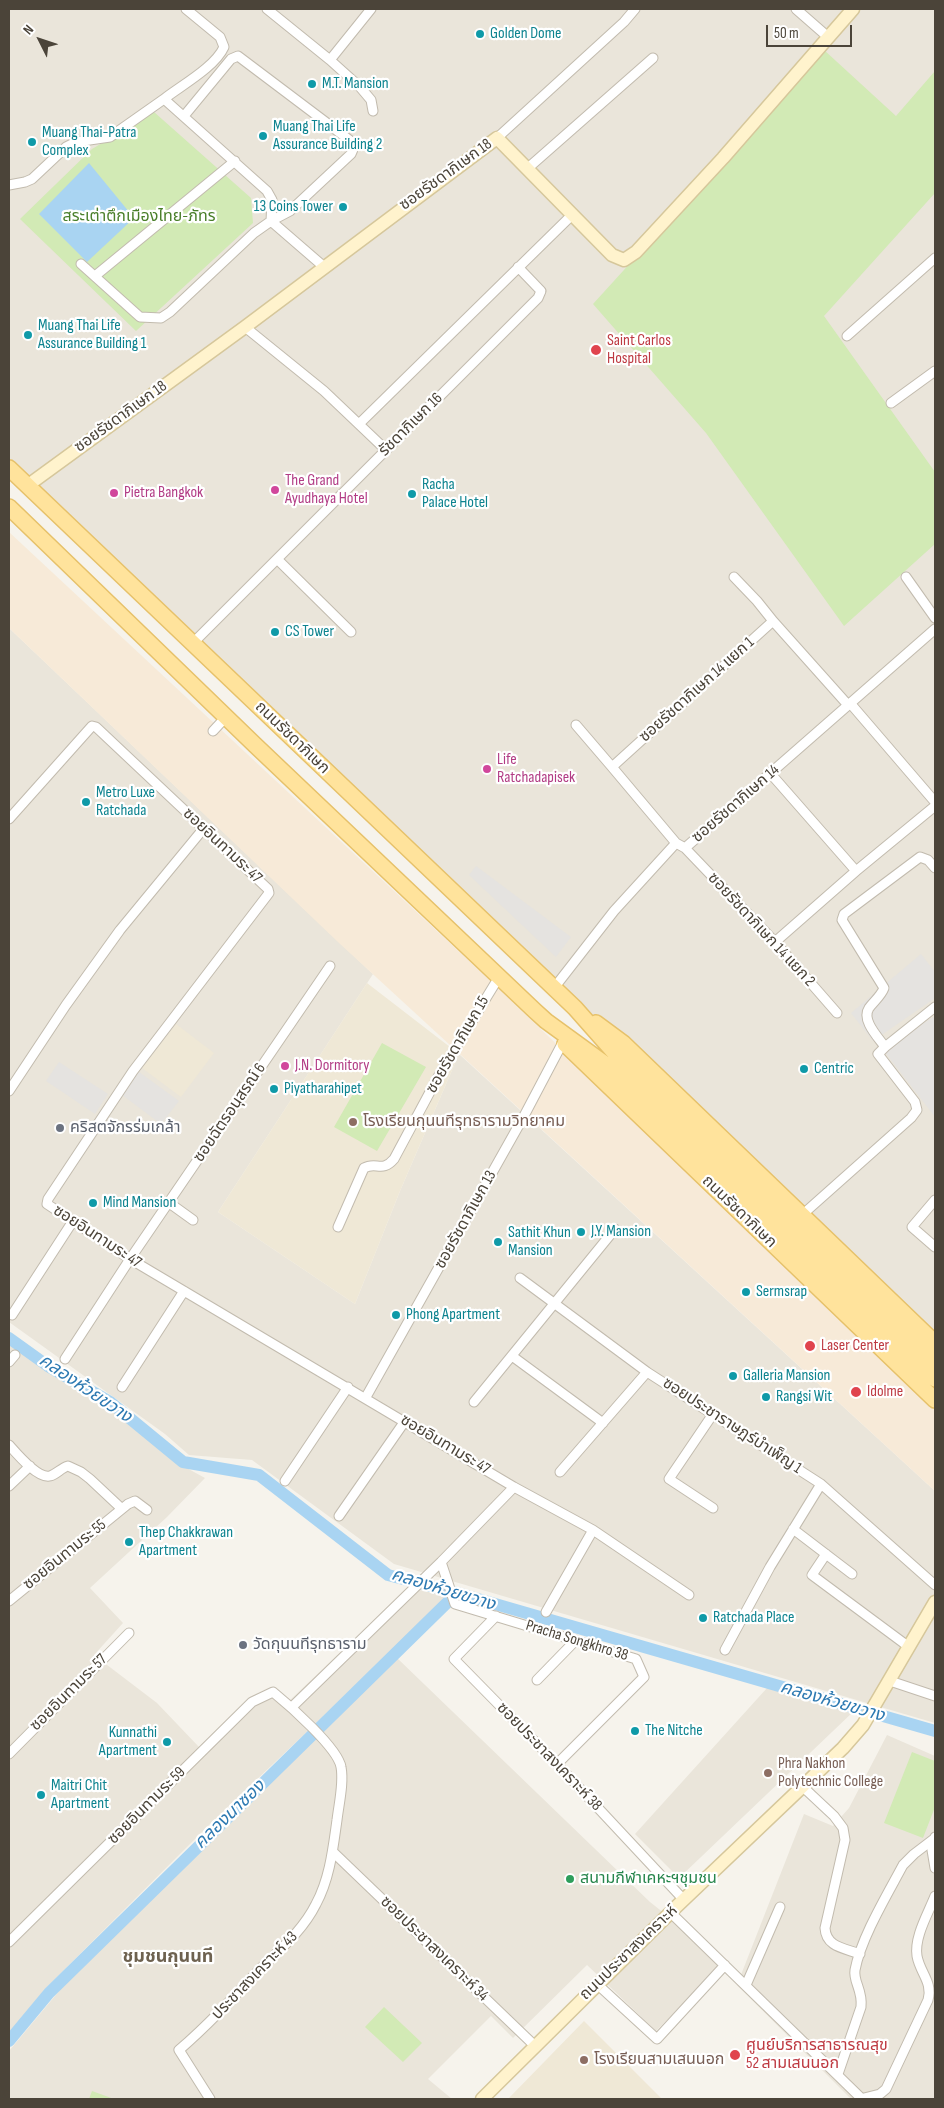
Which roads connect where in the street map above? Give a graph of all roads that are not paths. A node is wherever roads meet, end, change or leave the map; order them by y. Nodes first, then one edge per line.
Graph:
1 (186, 9) edge
2 (267, 9) edge
3 (371, 9) edge
4 (635, 9) edge
5 (796, 9) edge
6 (853, 9) edge
7 (828, 37) junction
8 (653, 58) dead end
9 (330, 60) junction
10 (164, 99) junction
11 (373, 111) dead end
12 (184, 116) junction
13 (497, 138) junction
14 (235, 161) junction
15 (528, 168) junction
16 (9, 185) edge
17 (573, 214) junction
18 (271, 221) junction
19 (935, 258) edge
20 (82, 264) dead end
21 (323, 266) junction
22 (518, 267) junction
23 (95, 276) junction
24 (245, 326) junction
25 (847, 336) dead end
26 (935, 371) edge
27 (891, 403) dead end
28 (360, 423) junction
29 (386, 450) junction
30 (9, 468) edge
31 (27, 486) junction
32 (9, 507) edge
33 (277, 559) junction
34 (734, 576) dead end
35 (906, 577) dead end
36 (935, 618) edge
37 (773, 621) junction
38 (935, 629) edge
39 (351, 632) dead end
40 (192, 644) junction
41 (849, 704) junction
42 (226, 717) junction
43 (576, 725) dead end
44 (213, 731) dead end
45 (612, 766) junction
46 (771, 774) junction
47 (935, 804) edge
48 (9, 819) edge
49 (204, 828) junction
50 (676, 844) junction
51 (685, 848) junction
52 (935, 868) edge
53 (856, 871) junction
54 (775, 942) junction
55 (330, 966) dead end
56 (499, 977) junction
57 (554, 988) junction
58 (935, 1007) edge
59 (575, 1008) junction
60 (837, 1013) dead end
61 (546, 1021) junction
62 (563, 1042) junction
63 (885, 1047) junction
64 (9, 1091) edge
65 (935, 1200) edge
66 (168, 1202) junction
67 (802, 1215) junction
68 (194, 1220) dead end
69 (73, 1221) junction
70 (338, 1227) dead end
71 (615, 1229) dead end
72 (935, 1247) edge
73 (130, 1259) junction
74 (520, 1278) dead end
75 (184, 1291) junction
76 (556, 1303) junction
77 (12, 1315) dead end
78 (935, 1344) edge
79 (512, 1356) junction
80 (65, 1359) dead end
81 (935, 1361) edge
82 (647, 1372) junction
83 (935, 1379) edge
84 (122, 1387) dead end
85 (348, 1387) junction
86 (366, 1398) junction
87 (935, 1400) edge
88 (474, 1402) dead end
89 (713, 1414) junction
90 (405, 1421) junction
91 (603, 1423) junction
92 (9, 1445) edge
93 (30, 1466) junction
94 (560, 1472) dead end
95 (284, 1481) dead end
96 (821, 1484) junction
97 (9, 1486) edge
98 (514, 1488) junction
99 (713, 1508) dead end
100 (122, 1509) junction
101 (147, 1510) dead end
102 (339, 1516) dead end
103 (793, 1529) junction
104 (593, 1530) junction
105 (826, 1554) junction
106 (441, 1562) junction
107 (852, 1574) dead end
108 (935, 1585) edge
109 (689, 1595) dead end
110 (9, 1601) edge
111 (935, 1602) edge
112 (546, 1612) dead end
113 (496, 1616) junction
114 (128, 1633) dead end
115 (576, 1640) junction
116 (909, 1647) junction
117 (725, 1650) dead end
118 (537, 1680) dead end
119 (890, 1681) junction
120 (935, 1696) edge
121 (292, 1707) junction
122 (9, 1754) edge
123 (557, 1764) junction
124 (803, 1787) junction
125 (935, 1838) edge
126 (332, 1852) junction
127 (935, 1868) edge
128 (935, 1896) edge
129 (684, 1900) junction
130 (780, 1907) dead end
131 (671, 1913) junction
132 (9, 1942) edge
133 (860, 1954) junction
134 (726, 1965) junction
135 (597, 1984) junction
136 (746, 1985) junction
137 (535, 2046) junction
138 (838, 2074) junction
139 (210, 2099) edge
140 (482, 2099) edge
141 (861, 2099) edge

1 - 10 street
2 - 9 street
3 - 9 street
4 - 13 street
5 - 7 street
6 - 7 street, ซอยรัชดาภิเษก 18
7 - 17 street, ซอยรัชดาภิเษก 18
8 - 15 street
9 - 11 street
10 - 12 street
10 - 16 street
12 - 14 street
12 - 18 street
13 - 15 street, ซอยรัชดาภิเษก 18
13 - 21 street, ซอยรัชดาภิเษก 18
14 - 18 street
14 - 23 street
15 - 17 street, ซอยรัชดาภิเษก 18
17 - 22 street
18 - 21 street
18 - 23 street
19 - 25 street
20 - 23 street
21 - 24 street, ซอยรัชดาภิเษก 18
22 - 28 street
22 - 29 street, รัชดาภิเษก 16
24 - 28 street
24 - 31 street, ซอยรัชดาภิเษก 18
26 - 27 street
28 - 29 street
29 - 33 street, รัชดาภิเษก 16
30 - 31 main road, ถนนรัชดาภิเษก
31 - 40 main road, ถนนรัชดาภิเษก
32 - 42 main road, ถนนรัชดาภิเษก
33 - 39 street
33 - 40 street, รัชดาภิเษก 16
34 - 37 street
35 - 36 street
37 - 41 street
37 - 45 street, ซอยรัชดาภิเษก 14 แยก 1
38 - 41 street, ซอยรัชดาภิเษก 14
40 - 57 main road, ถนนรัชดาภิเษก
41 - 46 street, ซอยรัชดาภิเษก 14
41 - 47 street
42 - 44 street
42 - 56 main road, ถนนรัชดาภิเษก
43 - 45 street
45 - 50 street
46 - 51 street, ซอยรัชดาภิเษก 14
46 - 53 street
47 - 53 street
48 - 49 street, ซอยอินทามระ 47
49 - 64 street
49 - 69 street, ซอยอินทามระ 47
50 - 51 street, ซอยรัชดาภิเษก 14
50 - 57 street, ซอยรัชดาภิเษก 14
51 - 54 street, ซอยรัชดาภิเษก 14 แยก 2
52 - 63 street
53 - 54 street
54 - 60 street, ซอยรัชดาภิเษก 14 แยก 2
55 - 66 street, ซอยฉัตรอนุสรณ์ 6
56 - 61 main road, ถนนรัชดาภิเษก
56 - 70 street, ซอยรัชดาภิเษก 15
57 - 59 main road, ถนนรัชดาภิเษก
58 - 63 street
59 - 67 main road, ถนนรัชดาภิเษก
59 - 81 main road, ถนนรัชดาภิเษก
61 - 62 main road, ถนนรัชดาภิเษก
61 - 83 main road, ถนนรัชดาภิเษก
62 - 86 street, ซอยรัชดาภิเษก 13
62 - 87 main road, ถนนรัชดาภิเษก
63 - 67 street
65 - 72 street
66 - 68 street
66 - 73 street, ซอยฉัตรอนุสรณ์ 6
67 - 78 main road, ถนนรัชดาภิเษก
69 - 73 street, ซอยอินทามระ 47
69 - 77 street
71 - 76 street
73 - 75 street, ซอยอินทามระ 47
73 - 80 street, ซอยฉัตรอนุสรณ์ 6
74 - 76 street, ซอยประชาราษฎร์บำเพ็ญ 1
75 - 84 street
75 - 85 street, ซอยอินทามระ 47
76 - 79 street
76 - 82 street, ซอยประชาราษฎร์บำเพ็ญ 1
79 - 88 street
79 - 91 street
82 - 89 street, ซอยประชาราษฎร์บำเพ็ญ 1
82 - 91 street
85 - 86 street, ซอยอินทามระ 47
85 - 95 street
86 - 90 street, ซอยอินทามระ 47
89 - 96 street, ซอยประชาราษฎร์บำเพ็ญ 1
89 - 99 street
90 - 98 street, ซอยอินทามระ 47
90 - 102 street
91 - 94 street
92 - 93 street, ซอยอินทามระ 55
93 - 97 street
93 - 100 street, ซอยอินทามระ 55
96 - 103 street
96 - 108 street, ซอยประชาราษฎร์บำเพ็ญ 1
98 - 104 street, ซอยอินทามระ 47
98 - 106 street
100 - 101 street, ซอยอินทามระ 55
100 - 110 street, ซอยอินทามระ 55
103 - 105 street
103 - 117 street
104 - 109 street, ซอยอินทามระ 47
104 - 112 street
105 - 107 street
105 - 116 street
106 - 113 street, Pracha Songkhro 38
106 - 121 street
111 - 116 street, ถนนประชาสงเคราะห์
113 - 115 street, Pracha Songkhro 38
113 - 123 street, ซอยประชาสงเคราะห์ 38
114 - 122 street, ซอยอินทามระ 57
115 - 118 street
115 - 123 street, Pracha Songkhro 38
116 - 119 street, ถนนประชาสงเคราะห์
119 - 120 street
119 - 124 street, ถนนประชาสงเคราะห์
121 - 126 street, ประชาสงเคราะห์ 43
121 - 132 street, ซอยอินทามระ 59
123 - 129 street, ซอยประชาสงเคราะห์ 38
124 - 129 street, ถนนประชาสงเคราะห์
124 - 133 street
125 - 127 street
125 - 133 street
126 - 137 street, ซอยประชาสงเคราะห์ 34
126 - 139 street, ประชาสงเคราะห์ 43
128 - 141 street
129 - 131 street, ถนนประชาสงเคราะห์
130 - 136 street
131 - 134 street
131 - 135 street, ถนนประชาสงเคราะห์
133 - 138 street
134 - 135 street
134 - 136 street
135 - 137 street, ถนนประชาสงเคราะห์
136 - 138 street
137 - 140 street, ถนนประชาสงเคราะห์
138 - 141 street

